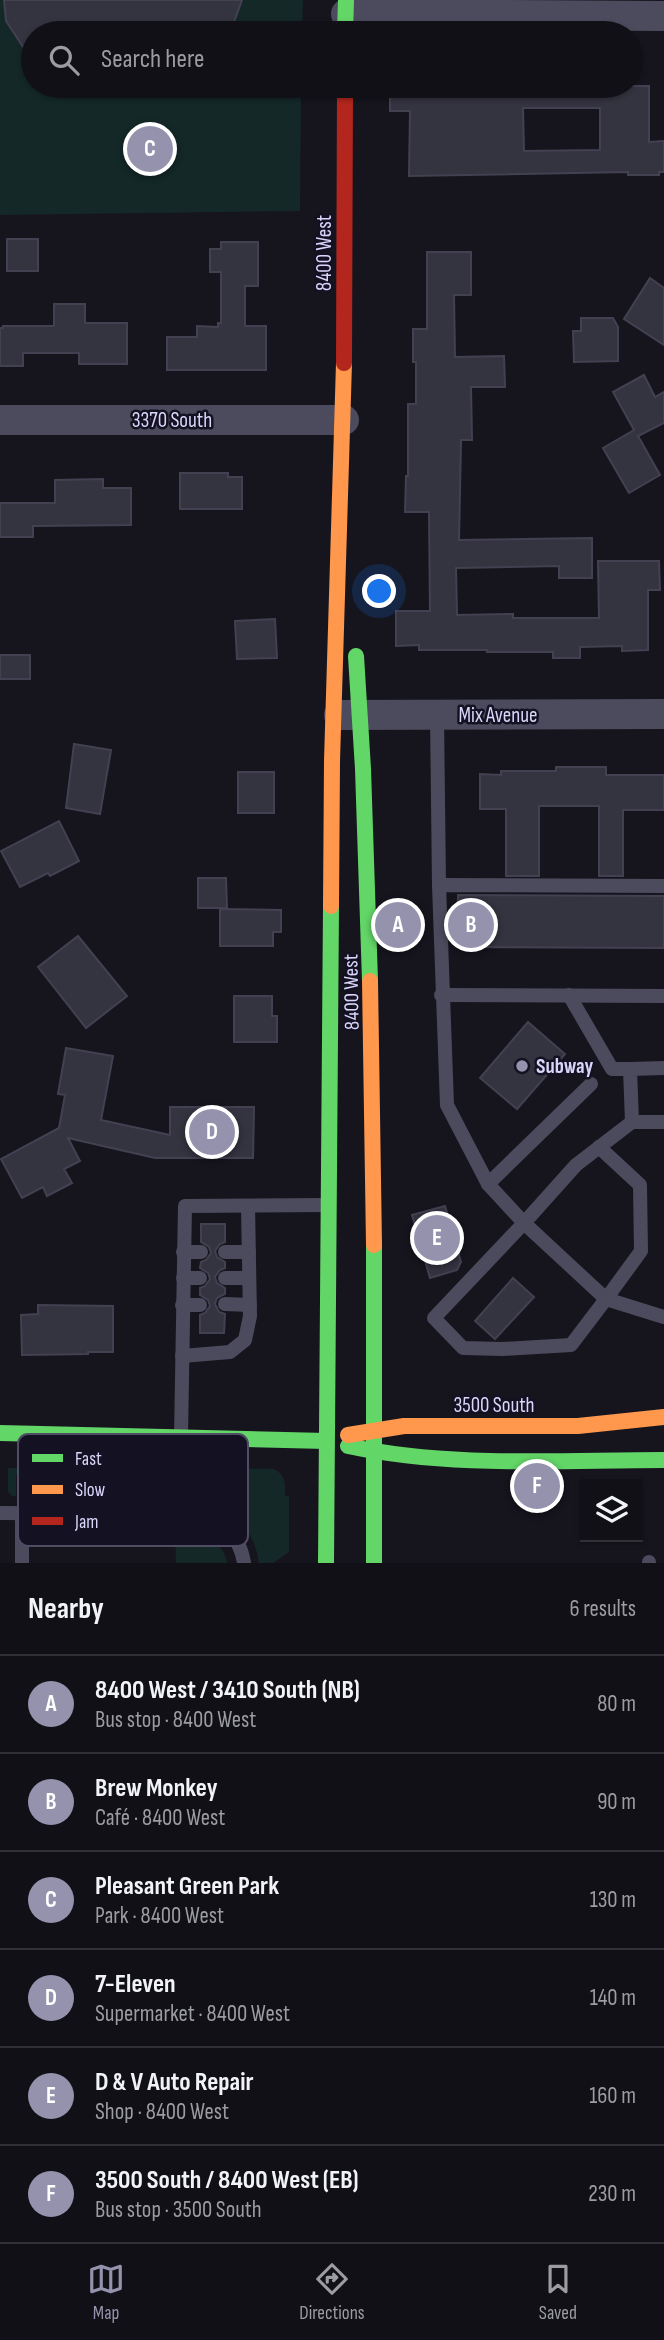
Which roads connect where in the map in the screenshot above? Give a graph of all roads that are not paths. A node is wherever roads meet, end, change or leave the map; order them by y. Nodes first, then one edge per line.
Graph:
1 (346, 16) edge
2 (664, 16) edge
3 (345, 98) edge
4 (0, 420) edge
5 (344, 420) junction
6 (352, 609) dead end
7 (354, 636) dead end
8 (664, 714) edge
9 (346, 715) junction
10 (438, 715) junction
11 (439, 885) junction
12 (664, 886) edge
13 (442, 995) junction
14 (569, 996) junction
15 (664, 996) edge
16 (664, 1068) edge
17 (630, 1069) junction
18 (591, 1084) dead end
19 (632, 1122) junction
20 (664, 1122) edge
21 (599, 1147) junction
22 (488, 1184) junction
23 (328, 1205) junction
24 (248, 1206) junction
25 (524, 1223) junction
26 (183, 1252) junction
27 (201, 1252) dead end
28 (225, 1252) dead end
29 (249, 1252) junction
30 (183, 1278) junction
31 (200, 1278) dead end
32 (225, 1278) dead end
33 (249, 1278) junction
34 (606, 1299) junction
35 (225, 1304) dead end
36 (182, 1305) junction
37 (200, 1305) dead end
38 (250, 1305) junction
39 (664, 1317) edge
40 (182, 1356) junction
41 (664, 1417) edge
42 (374, 1429) junction
43 (0, 1433) edge
44 (30, 1434) edge
45 (181, 1434) edge
46 (248, 1440) edge
47 (326, 1441) junction
48 (374, 1452) junction
49 (664, 1460) edge
50 (0, 1513) edge
51 (18, 1513) edge
52 (239, 1546) edge
53 (244, 1563) edge
54 (326, 1563) edge
55 (374, 1563) edge

1 - 2 street
3 - 5 main road, 8400 West
4 - 5 street, 3370 South
5 - 6 main road, 8400 West
5 - 9 main road, 8400 West
7 - 9 main road, 8400 West
8 - 10 street, Mix Avenue
9 - 10 street, Mix Avenue
9 - 23 main road, 8400 West
9 - 42 main road, 8400 West
10 - 11 lane
11 - 12 lane
11 - 13 lane
13 - 14 lane
13 - 22 lane
14 - 15 lane
14 - 17 lane
16 - 17 lane
17 - 19 lane
18 - 22 lane
19 - 20 lane
19 - 21 lane
21 - 25 lane
21 - 34 lane
22 - 25 lane
23 - 24 lane
23 - 47 main road, 8400 West
24 - 26 lane
24 - 29 lane
25 - 34 lane
25 - 34 lane
26 - 27 lane
26 - 30 lane
28 - 29 lane
29 - 33 lane
30 - 31 lane
30 - 36 lane
32 - 33 lane
33 - 38 lane
34 - 39 lane
35 - 38 lane
36 - 37 lane
36 - 40 lane
38 - 40 lane
40 - 45 lane
41 - 42 main road, 3500 South
42 - 47 main road, 3500 South
42 - 48 main road, 8400 West
43 - 44 main road, 3500 South
46 - 47 main road, 3500 South
47 - 48 main road, 3500 South
47 - 54 main road, 8400 West
48 - 49 main road, 3500 South
48 - 55 main road, 8400 West
50 - 51 lane
52 - 53 lane

